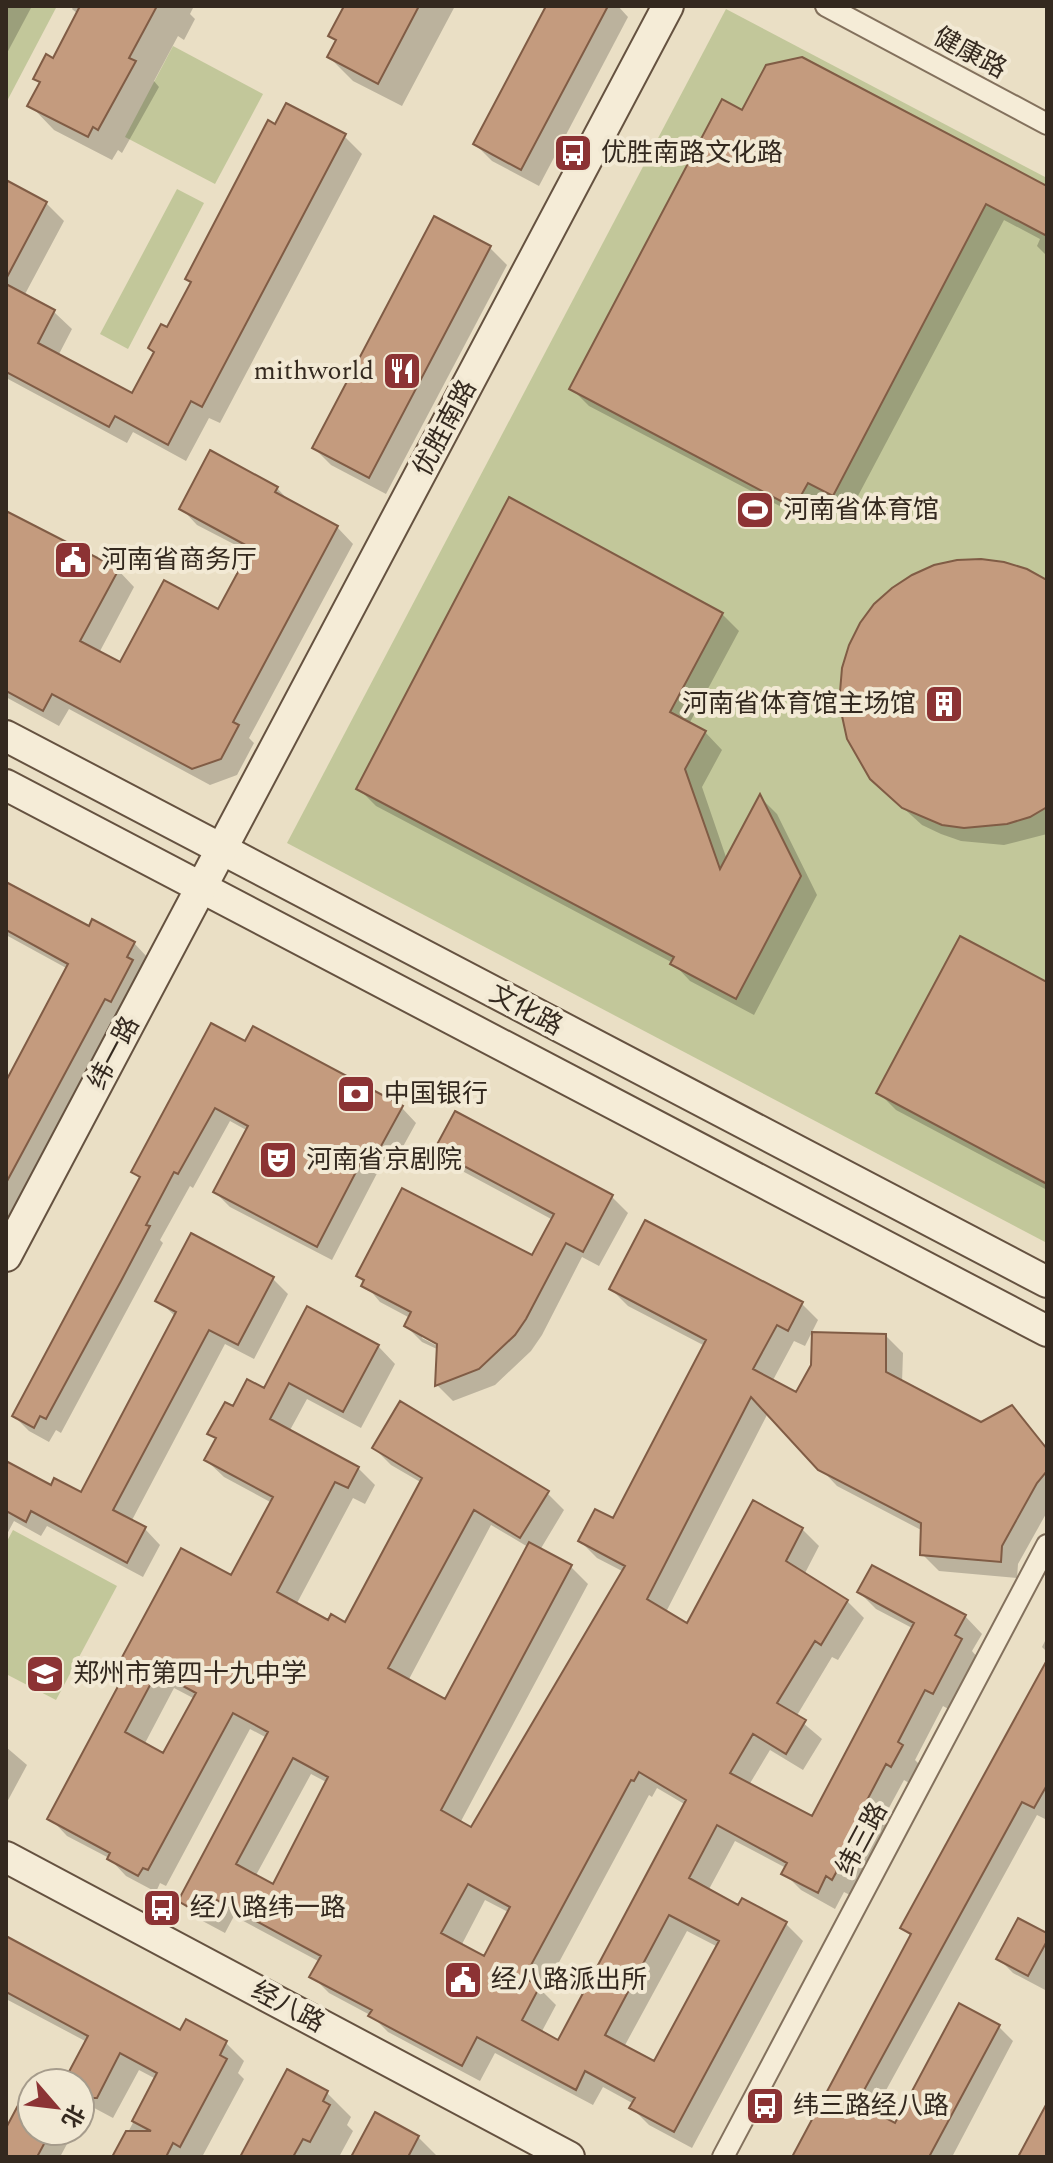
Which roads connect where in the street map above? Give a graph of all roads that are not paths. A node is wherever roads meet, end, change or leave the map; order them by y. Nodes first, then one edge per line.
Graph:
1 (668, 6) edge
2 (826, 6) edge
3 (1047, 124) edge
4 (6, 736) edge
5 (6, 785) edge
6 (222, 850) junction
7 (202, 888) junction
8 (6, 1256) edge
9 (1047, 1282) edge
10 (1047, 1331) edge
11 (1047, 1545) edge
12 (6, 1857) edge
13 (569, 2157) edge
14 (723, 2157) edge

1 - 6 main road, 优胜南路
2 - 3 street, 健康路
4 - 6 main road, 文化路
5 - 7 main road, 文化路
6 - 7 main road, 纬一路
6 - 9 main road, 文化路
7 - 8 main road, 纬一路
7 - 10 main road, 文化路
11 - 14 street, 纬三路
12 - 13 main road, 经八路

